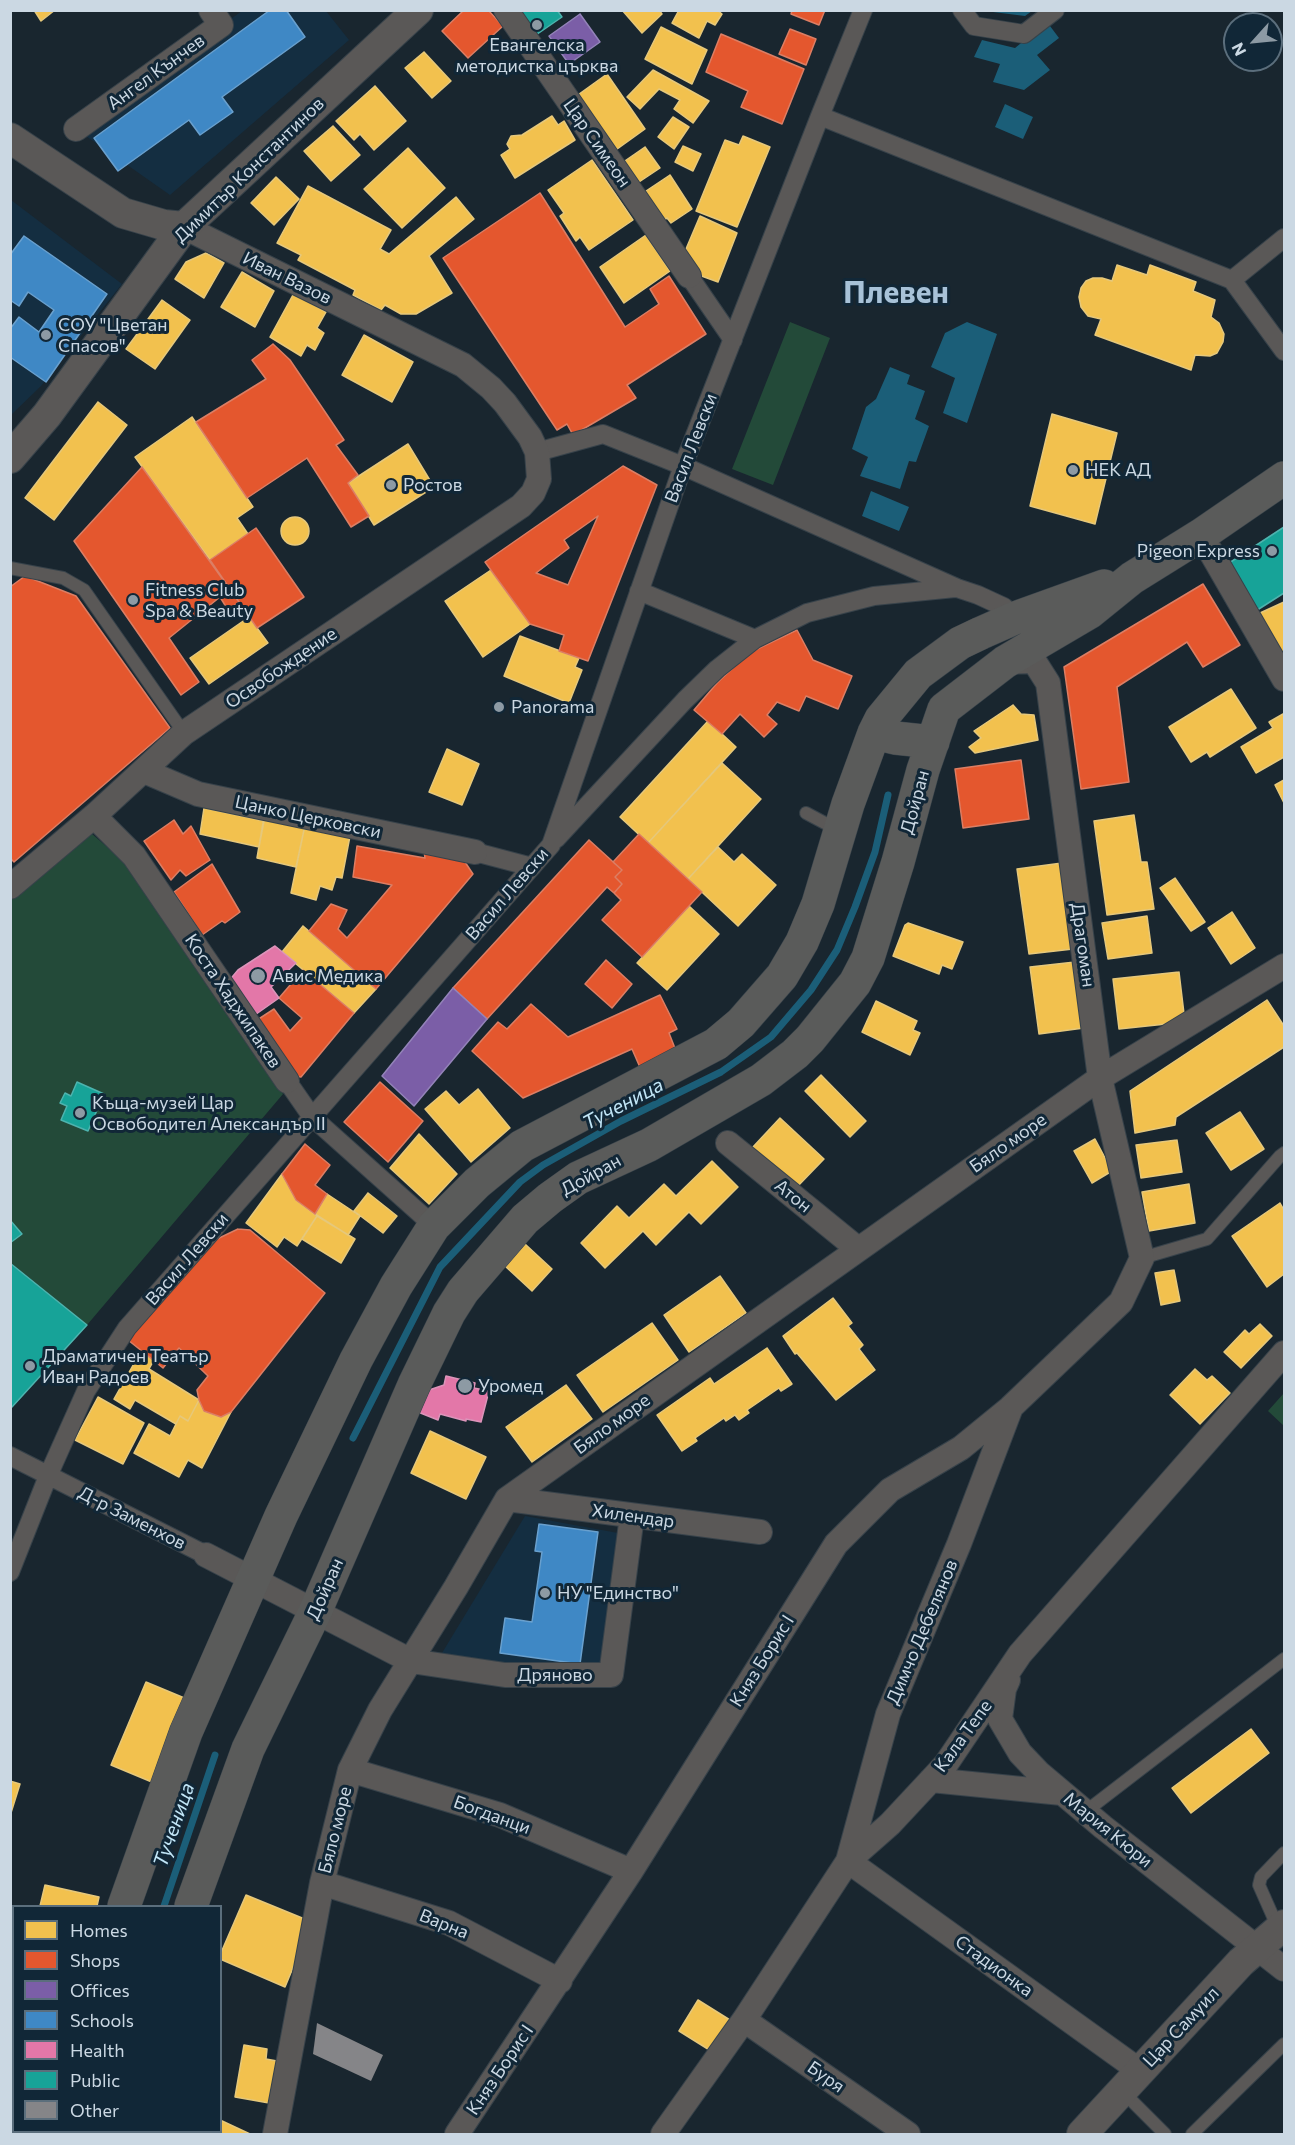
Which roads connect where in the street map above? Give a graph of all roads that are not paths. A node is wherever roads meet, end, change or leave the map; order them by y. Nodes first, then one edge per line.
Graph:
1 (211, 10) edge
2 (418, 10) edge
3 (506, 10) edge
4 (863, 10) edge
5 (962, 10) edge
6 (1054, 10) edge
7 (820, 116) junction
8 (76, 129) dead end
9 (14, 147) edge
10 (184, 227) junction
11 (1284, 238) edge
12 (689, 276) joint
13 (1232, 280) junction
14 (734, 340) junction
15 (1284, 351) edge
16 (537, 452) junction
17 (10, 458) edge
18 (683, 466) junction
19 (1284, 478) edge
20 (1201, 535) junction
21 (10, 568) edge
22 (1132, 578) junction
23 (957, 588) junction
24 (639, 591) junction
25 (1001, 624) junction
26 (755, 639) junction
27 (1005, 662) junction
28 (1284, 679) edge
29 (184, 733) junction
30 (874, 733) junction
31 (933, 742) junction
32 (144, 771) junction
33 (806, 813) dead end
34 (94, 816) junction
35 (839, 831) junction
36 (550, 845) junction
37 (475, 852) joint
38 (532, 867) junction
39 (10, 887) edge
40 (1284, 966) edge
41 (1100, 1078) junction
42 (287, 1081) joint
43 (312, 1117) junction
44 (728, 1143) dead end
45 (1284, 1153) edge
46 (434, 1226) junction
47 (858, 1249) junction
48 (1142, 1258) junction
49 (1284, 1353) edge
50 (1010, 1408) junction
51 (10, 1456) edge
52 (48, 1476) junction
53 (507, 1499) junction
54 (632, 1516) junction
55 (760, 1532) dead end
56 (206, 1555) joint
57 (10, 1572) edge
58 (254, 1580) junction
59 (315, 1612) junction
60 (1020, 1654) junction
61 (1284, 1659) edge
62 (411, 1661) junction
63 (350, 1770) junction
64 (931, 1780) junction
65 (1062, 1793) junction
66 (1085, 1812) junction
67 (1284, 1853) edge
68 (848, 1861) junction
69 (631, 1871) junction
70 (322, 1883) junction
71 (124, 1905) edge
72 (191, 1905) edge
73 (1273, 1934) edge
74 (1284, 1969) edge
75 (560, 1981) junction
76 (744, 2020) junction
77 (1284, 2044) edge
78 (1131, 2081) junction
79 (275, 2134) edge
80 (458, 2134) edge
81 (663, 2134) edge
82 (908, 2134) edge
83 (1082, 2134) edge
84 (1165, 2134) edge
85 (1192, 2134) edge

1 - 8 street, Ангел Кънчев
2 - 10 street, Димитър Константинов
3 - 12 street, Цар Симеон
4 - 7 street, Васил Левски
5 - 6 street
7 - 13 street
7 - 14 street, Васил Левски
9 - 10 street, Иван Вазов
10 - 16 street, Иван Вазов
10 - 17 street, Димитър Константинов
11 - 13 street
12 - 14 street
13 - 15 street
14 - 18 street, Васил Левски
16 - 18 street
16 - 29 street, Освобождение
18 - 23 street
18 - 24 street, Васил Левски
19 - 20 main road, Дойран
20 - 22 main road, Дойран
20 - 28 street
21 - 29 lane
22 - 25 main road, Дойран
22 - 27 main road, Дойран
23 - 25 street
23 - 26 street
24 - 26 street
24 - 36 street, Васил Левски
25 - 30 main road, Дойран
26 - 36 street
27 - 31 main road, Дойран
27 - 41 street, Драгоман
29 - 32 street, Освобождение
30 - 31 main road
30 - 35 main road, Дойран
31 - 59 main road, Дойран
32 - 34 street, Освобождение
32 - 37 street, Цанко Церковски
33 - 35 lane
34 - 39 street, Освобождение
34 - 42 street, Коста Хаджипакев
35 - 46 main road, Дойран
36 - 38 street, Васил Левски
37 - 38 street
38 - 43 street, Васил Левски
40 - 41 street, Бяло море
41 - 47 street, Бяло море
41 - 48 street, Драгоман
42 - 43 street, Коста Хаджипакев
43 - 46 street, Коста Хаджипакев
43 - 52 street, Васил Левски
44 - 47 street, Атон
45 - 48 lane
46 - 58 main road, Дойран
47 - 53 street, Бяло море
48 - 50 street, Княз Борис I
49 - 60 street, Кала Тепе
50 - 68 street, Димчо Дебелянов
50 - 69 street, Княз Борис I
51 - 52 street, Д-р Заменхов
52 - 56 street, Д-р Заменхов
52 - 57 street, Васил Левски
53 - 54 street, Хилендар
53 - 62 street, Бяло море
54 - 55 street, Хилендар
54 - 62 street, Дряново
56 - 58 street, Д-р Заменхов
58 - 59 street, Д-р Заменхов
58 - 71 main road, Дойран
59 - 62 street, Д-р Заменхов
59 - 72 main road, Дойран
60 - 64 street, Кала Тепе
60 - 65 street, Мария Кюри
61 - 66 lane
62 - 63 street, Бяло море
63 - 69 street, Богданци
63 - 70 street, Бяло море
64 - 65 street
64 - 68 street, Кала Тепе
65 - 66 street, Мария Кюри
66 - 73 street, Мария Кюри
67 - 73 lane
68 - 76 street, Кала Тепе
68 - 78 street, Стадионка
69 - 75 street, Княз Борис I
70 - 75 street, Варна
70 - 79 street, Бяло море
73 - 74 street, Мария Кюри
73 - 78 street, Цар Самуил
75 - 80 street, Княз Борис I
76 - 81 street, Кала Тепе
76 - 82 street, Буря
77 - 85 lane
78 - 83 street, Цар Самуил
78 - 84 lane

